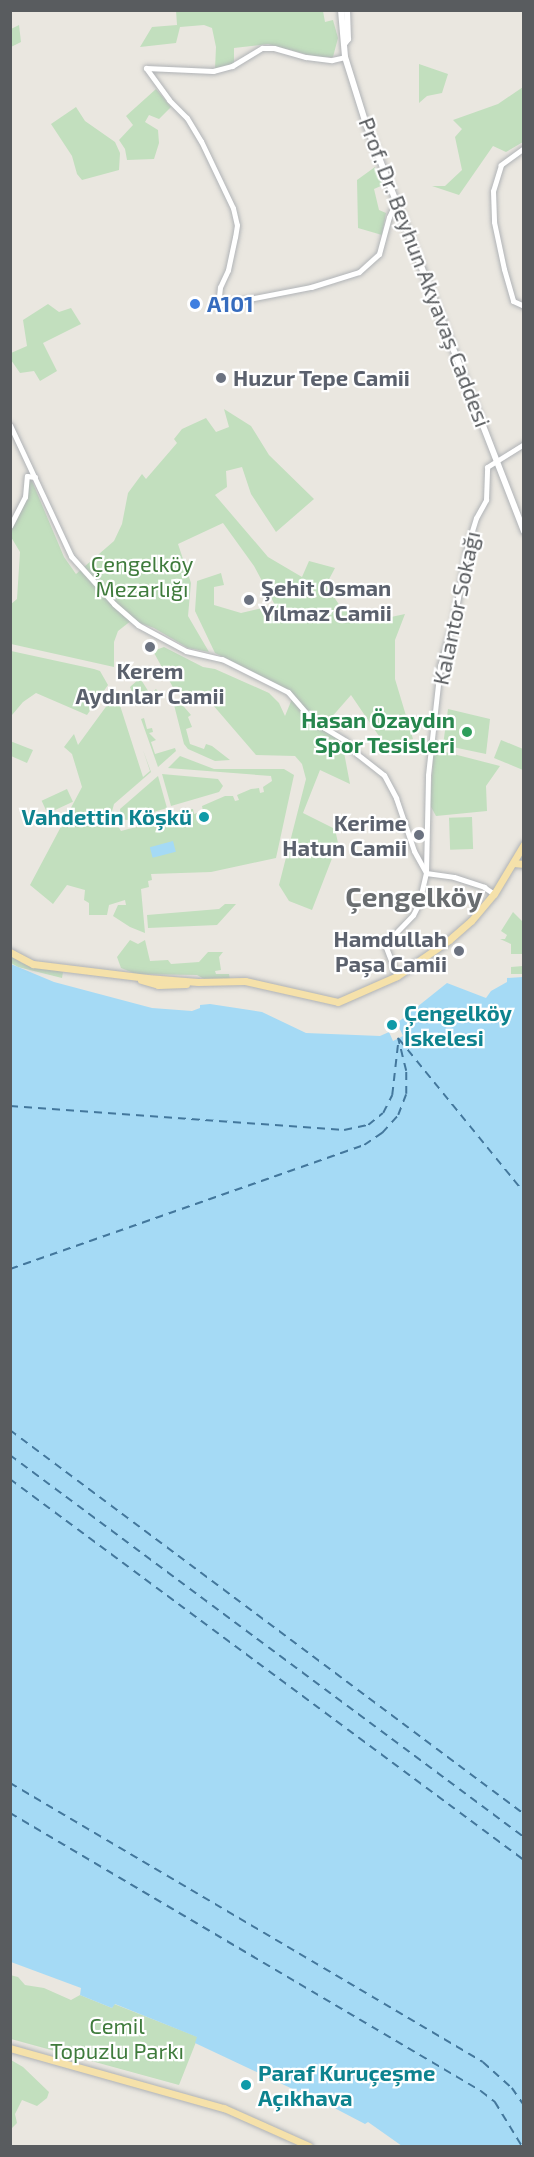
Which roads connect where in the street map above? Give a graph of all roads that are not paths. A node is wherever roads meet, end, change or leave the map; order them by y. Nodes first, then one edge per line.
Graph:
1 (341, 10) edge
2 (346, 10) edge
3 (345, 43) junction
4 (345, 57) junction
5 (524, 148) edge
6 (397, 200) junction
7 (524, 306) edge
8 (10, 425) edge
9 (524, 444) edge
10 (498, 462) junction
11 (35, 477) junction
12 (10, 526) edge
13 (524, 531) edge
14 (524, 844) edge
15 (514, 863) junction
16 (524, 864) edge
17 (426, 873) junction
18 (494, 894) junction
19 (10, 952) edge
20 (397, 976) junction
21 (10, 2048) edge
22 (309, 2146) edge

1 - 3 main road, Prof. Dr. Beyhun Akyavaş Caddesi
2 - 3 main road
3 - 4 main road, Prof. Dr. Beyhun Akyavaş Caddesi
4 - 6 main road, Prof. Dr. Beyhun Akyavaş Caddesi
4 - 6 street
5 - 7 street
6 - 10 main road, Prof. Dr. Beyhun Akyavaş Caddesi
8 - 11 street
9 - 10 street
10 - 13 main road, Prof. Dr. Beyhun Akyavaş Caddesi
10 - 17 street, Kalantor Sokağı
11 - 12 street
11 - 17 street
14 - 15 main road
15 - 16 main road
15 - 18 main road
17 - 18 street
17 - 20 street, Kalantor Sokağı
18 - 20 main road
19 - 20 main road
21 - 22 main road

